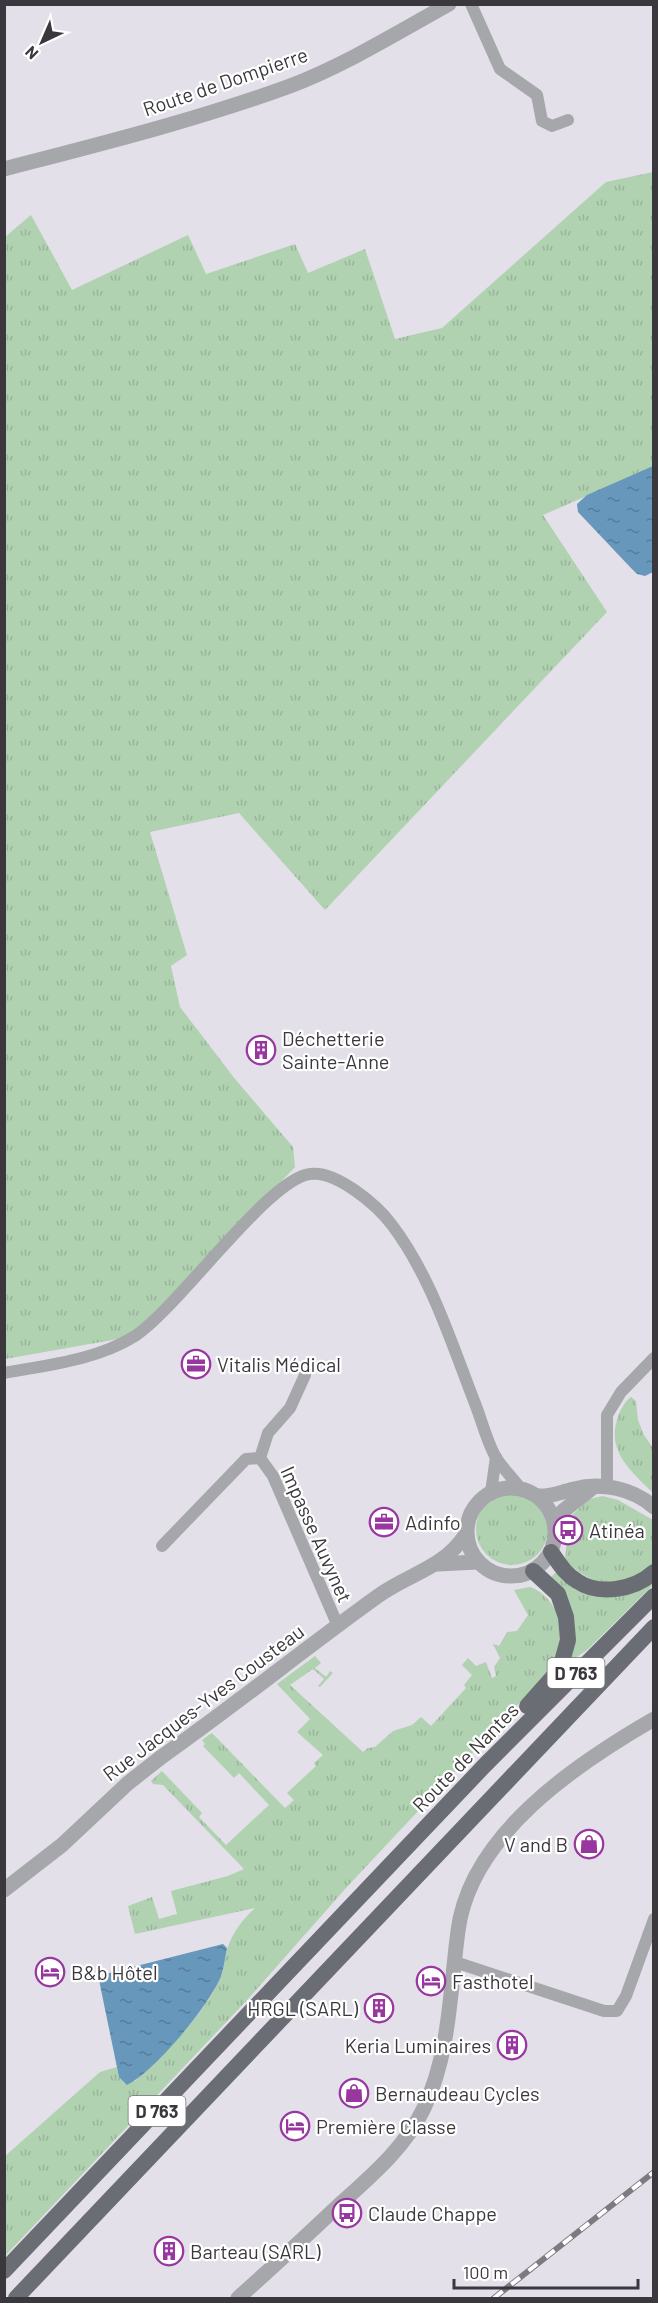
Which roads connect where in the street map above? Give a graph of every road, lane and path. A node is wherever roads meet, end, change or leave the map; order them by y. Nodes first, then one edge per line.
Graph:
1 (448, 4) edge
2 (471, 4) edge
3 (568, 120) dead end
4 (4, 169) edge
5 (654, 1358) edge
6 (4, 1372) edge
7 (304, 1375) dead end
8 (496, 1457) junction
9 (260, 1458) junction
10 (599, 1487) junction
11 (520, 1488) junction
12 (491, 1492) junction
13 (538, 1496) junction
14 (654, 1506) edge
15 (555, 1524) junction
16 (466, 1534) junction
17 (162, 1546) dead end
18 (551, 1552) junction
19 (477, 1562) junction
20 (438, 1564) junction
21 (533, 1572) junction
22 (654, 1572) edge
23 (654, 1596) edge
24 (338, 1626) junction
25 (654, 1626) edge
26 (654, 1719) edge
27 (498, 1751) junction
28 (4, 1890) edge
29 (654, 1919) edge
30 (455, 1962) junction
31 (4, 2271) edge
32 (16, 2298) edge
33 (238, 2298) edge

1 - 4 street, Route de Dompierre
2 - 3 street
5 - 10 street
6 - 8 street
7 - 9 street
8 - 11 street
8 - 12 street
9 - 17 street
9 - 24 street, Impasse Auvynet
10 - 13 street
10 - 14 street
10 - 15 street
11 - 12 street
11 - 13 street
12 - 16 street
13 - 15 street
15 - 18 street
16 - 19 street
16 - 20 street, Rue Jacques-Yves Cousteau
18 - 21 street
18 - 22 highway
19 - 20 street, Rue Jacques-Yves Cousteau
19 - 21 street
20 - 24 street, Rue Jacques-Yves Cousteau
21 - 27 highway
23 - 27 highway, Route de Nantes / D 763
24 - 28 street, Rue Jacques-Yves Cousteau
25 - 32 highway, D 763
26 - 30 street
27 - 31 highway, Route de Nantes / D 763
29 - 30 street
30 - 33 street

